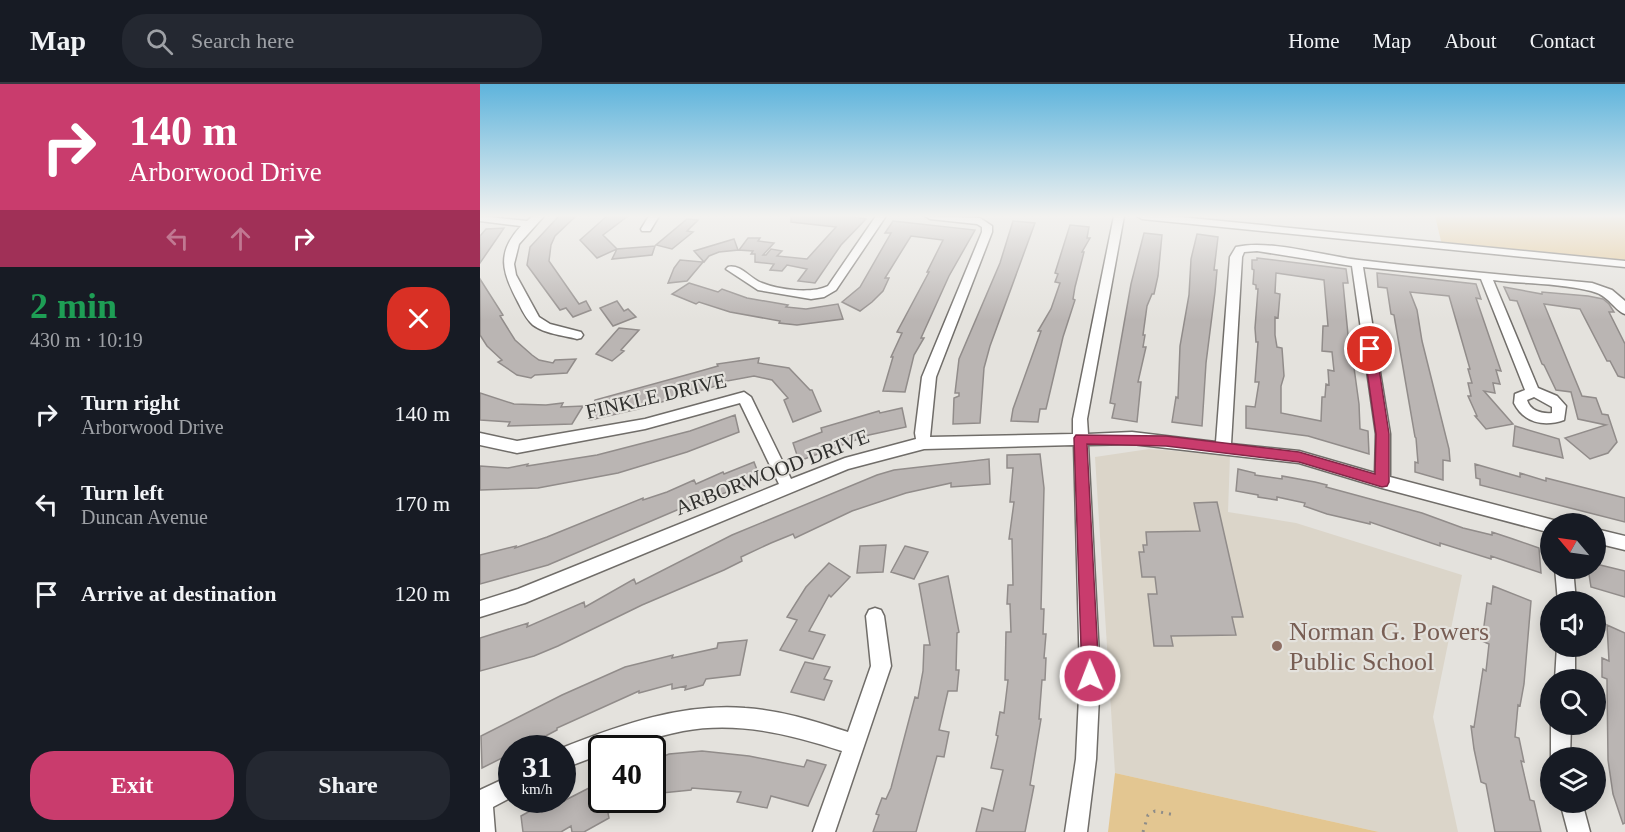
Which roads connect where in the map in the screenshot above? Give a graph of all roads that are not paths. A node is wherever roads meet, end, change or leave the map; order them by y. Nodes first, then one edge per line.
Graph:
1 (511, 251) edge
2 (857, 251) edge
3 (979, 251) edge
4 (1112, 251) edge
5 (1239, 251) edge
6 (1276, 251) edge
7 (1493, 251) edge
8 (1357, 263) junction
9 (1625, 264) edge
10 (732, 269) dead end
11 (1485, 276) junction
12 (1625, 310) edge
13 (577, 335) dead end
14 (1533, 392) dead end
15 (1080, 438) junction
16 (480, 439) edge
17 (924, 443) junction
18 (1223, 447) junction
19 (1382, 482) junction
20 (788, 488) junction
21 (1540, 523) edge
22 (1606, 538) edge
23 (1625, 543) edge
24 (480, 609) edge
25 (875, 616) dead end
26 (855, 745) junction
27 (576, 753) edge
28 (498, 793) edge
29 (481, 802) edge
30 (1574, 813) edge
31 (484, 832) edge
32 (824, 832) edge
33 (1076, 832) edge
34 (1579, 832) edge

1 - 13 street
2 - 10 street
3 - 17 street
4 - 15 street
5 - 18 street
6 - 8 street
7 - 9 street
8 - 11 street
8 - 19 street
11 - 12 street
11 - 14 street
15 - 17 street, ARBORWOOD DRIVE
15 - 18 street, ARBORWOOD DRIVE
15 - 33 street
16 - 20 street, FINKLE DRIVE
17 - 20 street, ARBORWOOD DRIVE
18 - 19 street, ARBORWOOD DRIVE
19 - 21 street, ARBORWOOD DRIVE
20 - 24 street, ARBORWOOD DRIVE
22 - 23 street
25 - 26 street
26 - 27 street
26 - 32 street
28 - 29 street
29 - 31 street
30 - 34 street

